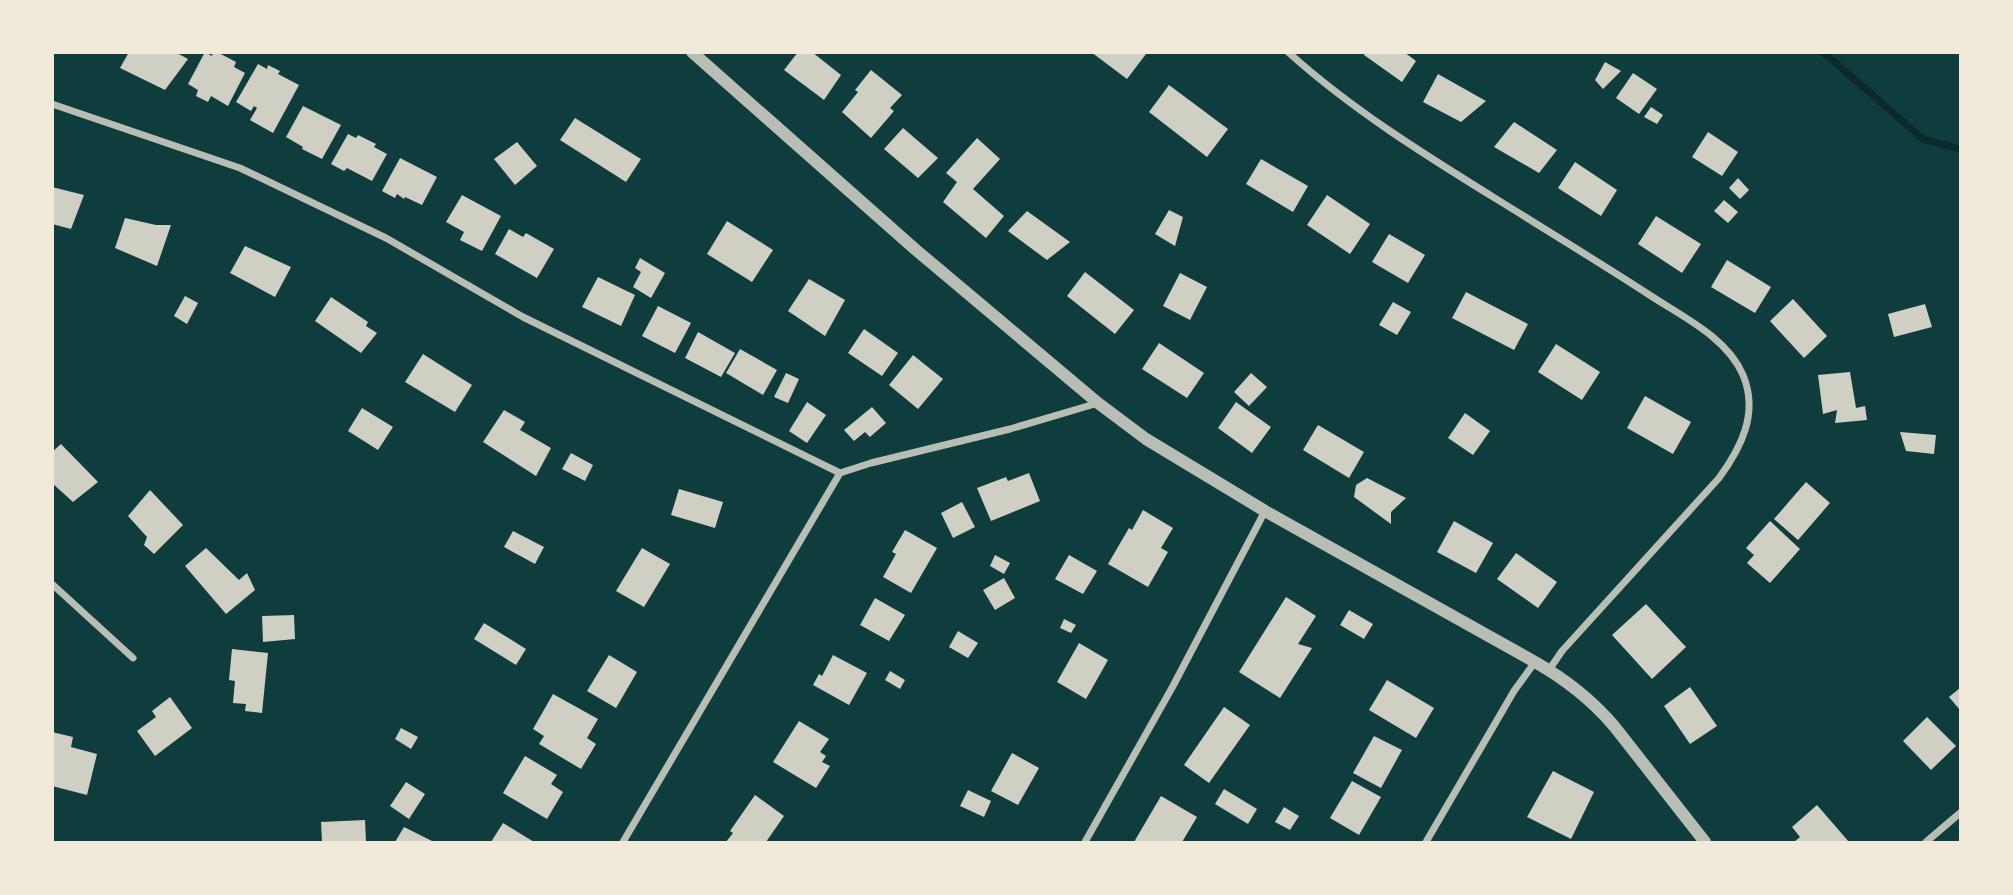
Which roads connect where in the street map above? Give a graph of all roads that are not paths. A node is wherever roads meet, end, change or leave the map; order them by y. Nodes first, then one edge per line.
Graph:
1 (692, 52) edge
2 (1288, 52) edge
3 (52, 104) edge
4 (1098, 403) junction
5 (840, 473) junction
6 (1265, 511) junction
7 (52, 584) edge
8 (133, 657) dead end
9 (1535, 662) junction
10 (1549, 670) junction
11 (1961, 813) edge
12 (623, 842) edge
13 (1084, 842) edge
14 (1426, 842) edge
15 (1705, 842) edge
16 (1926, 842) edge

1 - 4 street
2 - 10 street
3 - 5 street
4 - 5 street
4 - 6 street
5 - 12 street
6 - 9 street
6 - 13 street
7 - 8 street
9 - 10 street
9 - 14 street
10 - 15 street
11 - 16 street

